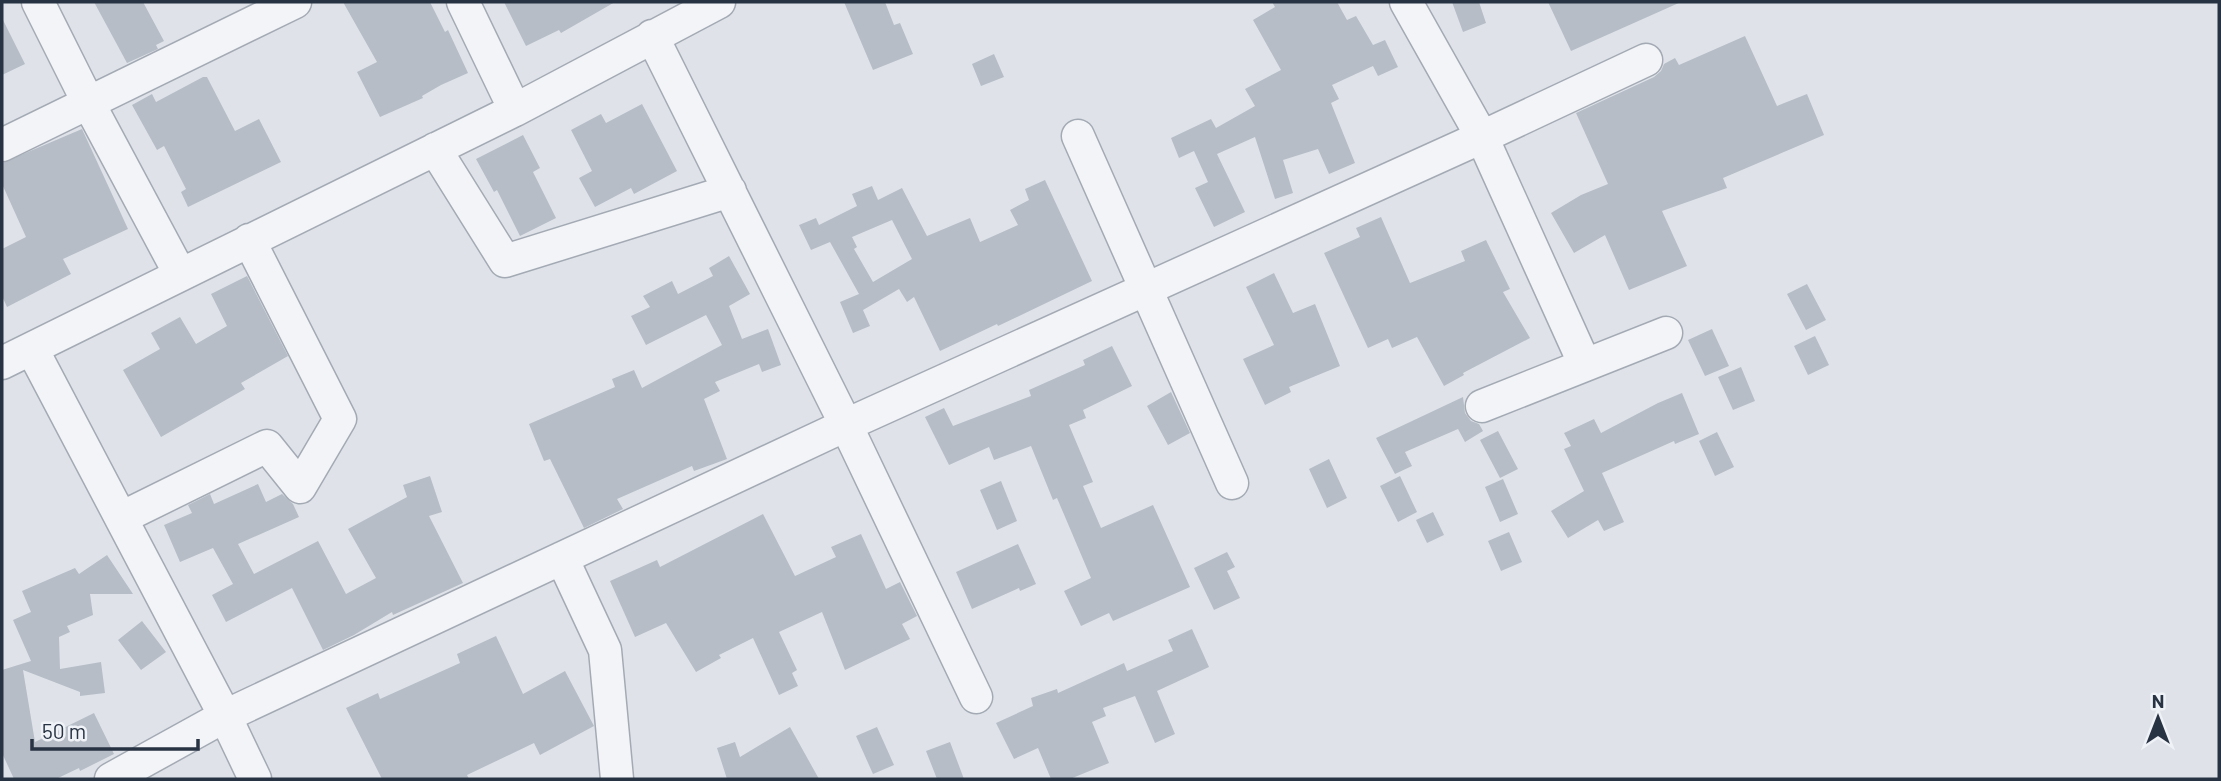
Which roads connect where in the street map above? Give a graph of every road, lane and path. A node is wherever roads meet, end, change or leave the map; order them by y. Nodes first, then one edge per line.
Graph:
1 (38, 2) edge
2 (295, 2) edge
3 (463, 2) edge
4 (719, 2) edge
5 (1406, 2) edge
6 (652, 36) junction
7 (1646, 60) dead end
8 (88, 102) junction
9 (515, 110) junction
10 (1078, 136) dead end
11 (1482, 137) junction
12 (2, 145) edge
13 (435, 149) junction
14 (730, 191) junction
15 (249, 240) junction
16 (180, 274) junction
17 (1146, 289) junction
18 (1666, 332) dead end
19 (32, 349) junction
20 (2, 363) edge
21 (1585, 365) junction
22 (1482, 406) dead end
23 (846, 425) junction
24 (1232, 483) dead end
25 (121, 518) junction
26 (562, 558) junction
27 (976, 697) dead end
28 (225, 716) junction
29 (111, 779) edge
30 (255, 779) edge
31 (617, 779) edge

1 - 8 street
2 - 8 street
3 - 9 street
4 - 6 street
5 - 11 street
6 - 9 street
6 - 14 street
7 - 11 street
8 - 12 street
8 - 16 street
9 - 13 street
10 - 17 street
11 - 17 street
11 - 21 street
13 - 14 street
13 - 15 street
14 - 23 street
15 - 16 street
15 - 25 street
16 - 19 street
17 - 23 street
17 - 24 street
18 - 21 street
19 - 20 street
19 - 25 street
21 - 22 street
23 - 26 street
23 - 27 street
25 - 28 street
26 - 28 street
26 - 31 street
28 - 29 street
28 - 30 street

